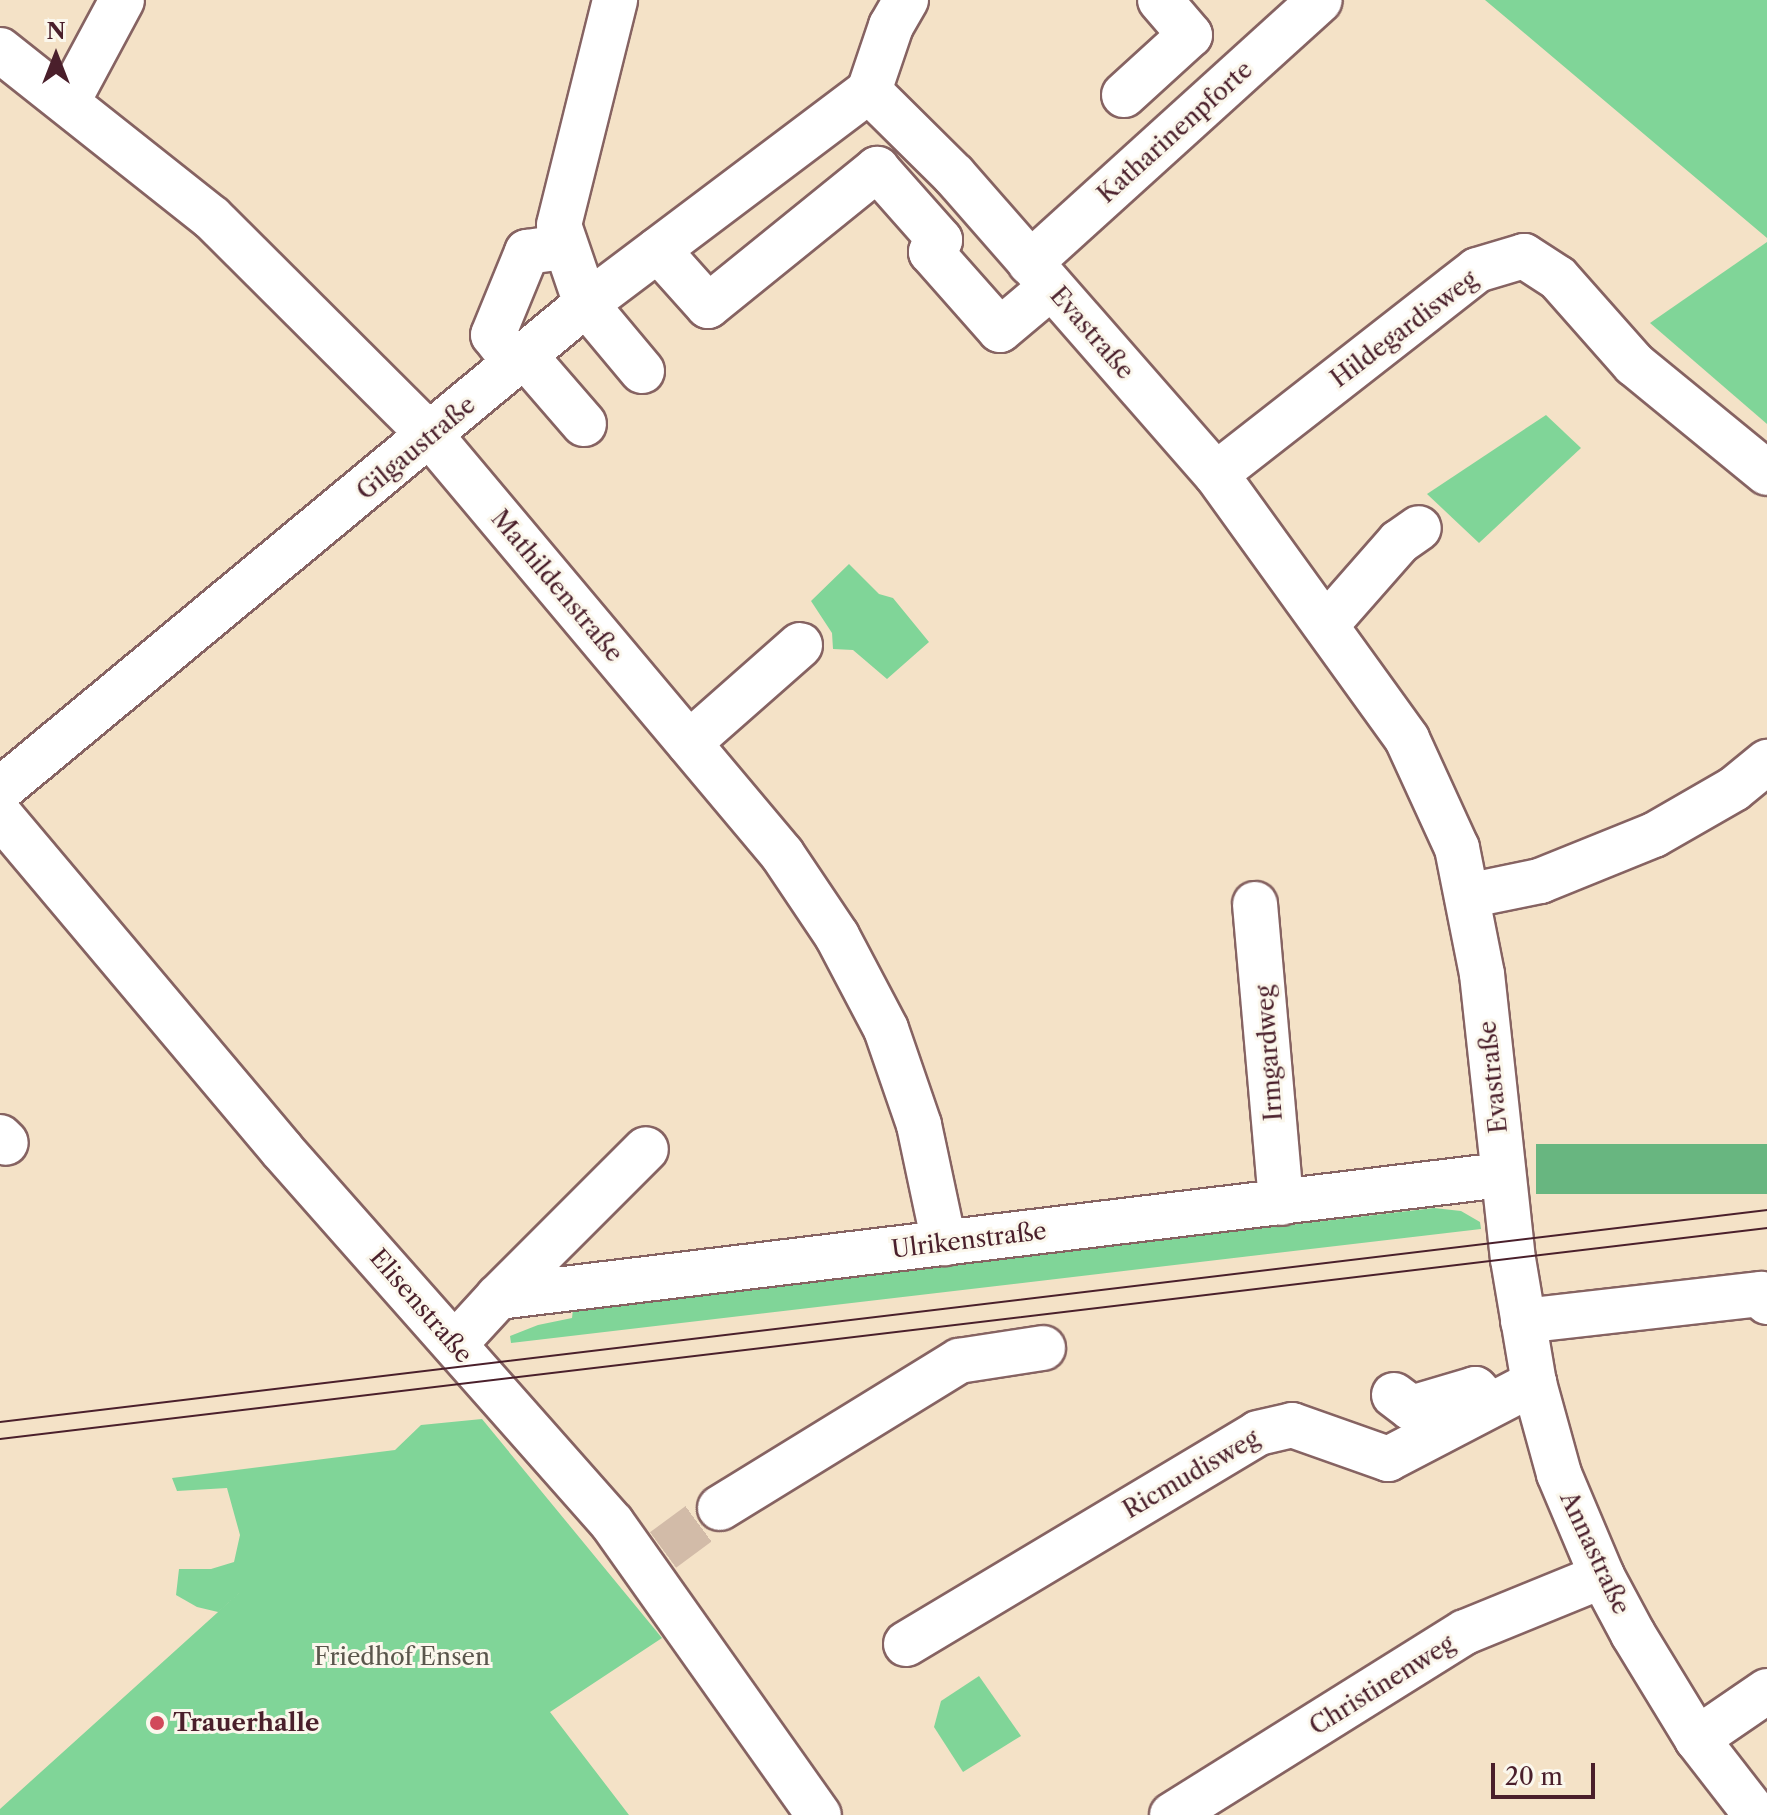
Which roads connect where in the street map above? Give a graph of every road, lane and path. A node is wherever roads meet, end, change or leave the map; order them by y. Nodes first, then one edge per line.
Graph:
1 (122, 0) edge
2 (615, 0) edge
3 (906, 0) edge
4 (1160, 0) edge
5 (1320, 0) edge
6 (0, 50) edge
7 (869, 91) junction
8 (1124, 95) dead end
9 (69, 99) junction
10 (564, 247) junction
11 (658, 250) junction
12 (1041, 275) junction
13 (586, 304) junction
14 (521, 360) junction
15 (642, 371) dead end
16 (584, 424) dead end
17 (431, 436) junction
18 (1767, 473) edge
19 (1216, 474) junction
20 (1419, 528) dead end
21 (1327, 624) junction
22 (800, 645) dead end
23 (689, 743) junction
24 (1767, 762) edge
25 (0, 790) edge
26 (0, 815) edge
27 (1467, 896) junction
28 (1255, 904) dead end
29 (646, 1149) dead end
30 (1502, 1175) junction
31 (1281, 1203) junction
32 (944, 1243) junction
33 (1513, 1259) joint
34 (498, 1297) junction
35 (1767, 1302) edge
36 (1523, 1321) junction
37 (455, 1344) junction
38 (1043, 1348) dead end
39 (1534, 1383) junction
40 (1394, 1395) dead end
41 (1491, 1407) junction
42 (720, 1508) tunnel mouth
43 (1602, 1576) junction
44 (906, 1644) dead end
45 (1767, 1691) edge
46 (1697, 1739) junction
47 (819, 1815) edge
48 (1172, 1815) edge
49 (1756, 1815) edge

1 - 9 street
2 - 10 street
3 - 7 street
4 - 8 street
5 - 12 street, Katharinenpforte
6 - 9 street, Mathildenstraße
7 - 11 street
7 - 12 street, Evastraße
9 - 17 street, Mathildenstraße
10 - 13 street
10 - 14 street
11 - 12 street, Katharinenpforte
11 - 13 street
12 - 19 street, Evastraße
13 - 14 street, Gilgaustraße
13 - 15 street
14 - 16 street
14 - 17 street, Gilgaustraße
17 - 23 street, Mathildenstraße
17 - 25 street, Gilgaustraße
18 - 19 street, Hildegardisweg
19 - 21 street, Evastraße
20 - 21 street
21 - 27 street, Evastraße
22 - 23 street
23 - 32 street, Mathildenstraße
24 - 27 street
26 - 37 street, Elisenstraße
27 - 30 street, Evastraße
28 - 31 street, Irmgardweg
29 - 34 street
30 - 31 street, Ulrikenstraße
30 - 33 street, Evastraße
31 - 32 street, Ulrikenstraße
32 - 34 street, Ulrikenstraße
33 - 36 street, Annastraße
34 - 37 street
35 - 36 street
36 - 39 street, Annastraße
37 - 47 street, Elisenstraße
38 - 42 street
39 - 41 street, Ricmudisweg
39 - 43 street, Annastraße
40 - 41 street
41 - 44 street, Ricmudisweg
43 - 46 street, Annastraße
43 - 48 street, Christinenweg
45 - 46 street
46 - 49 street, Annastraße

